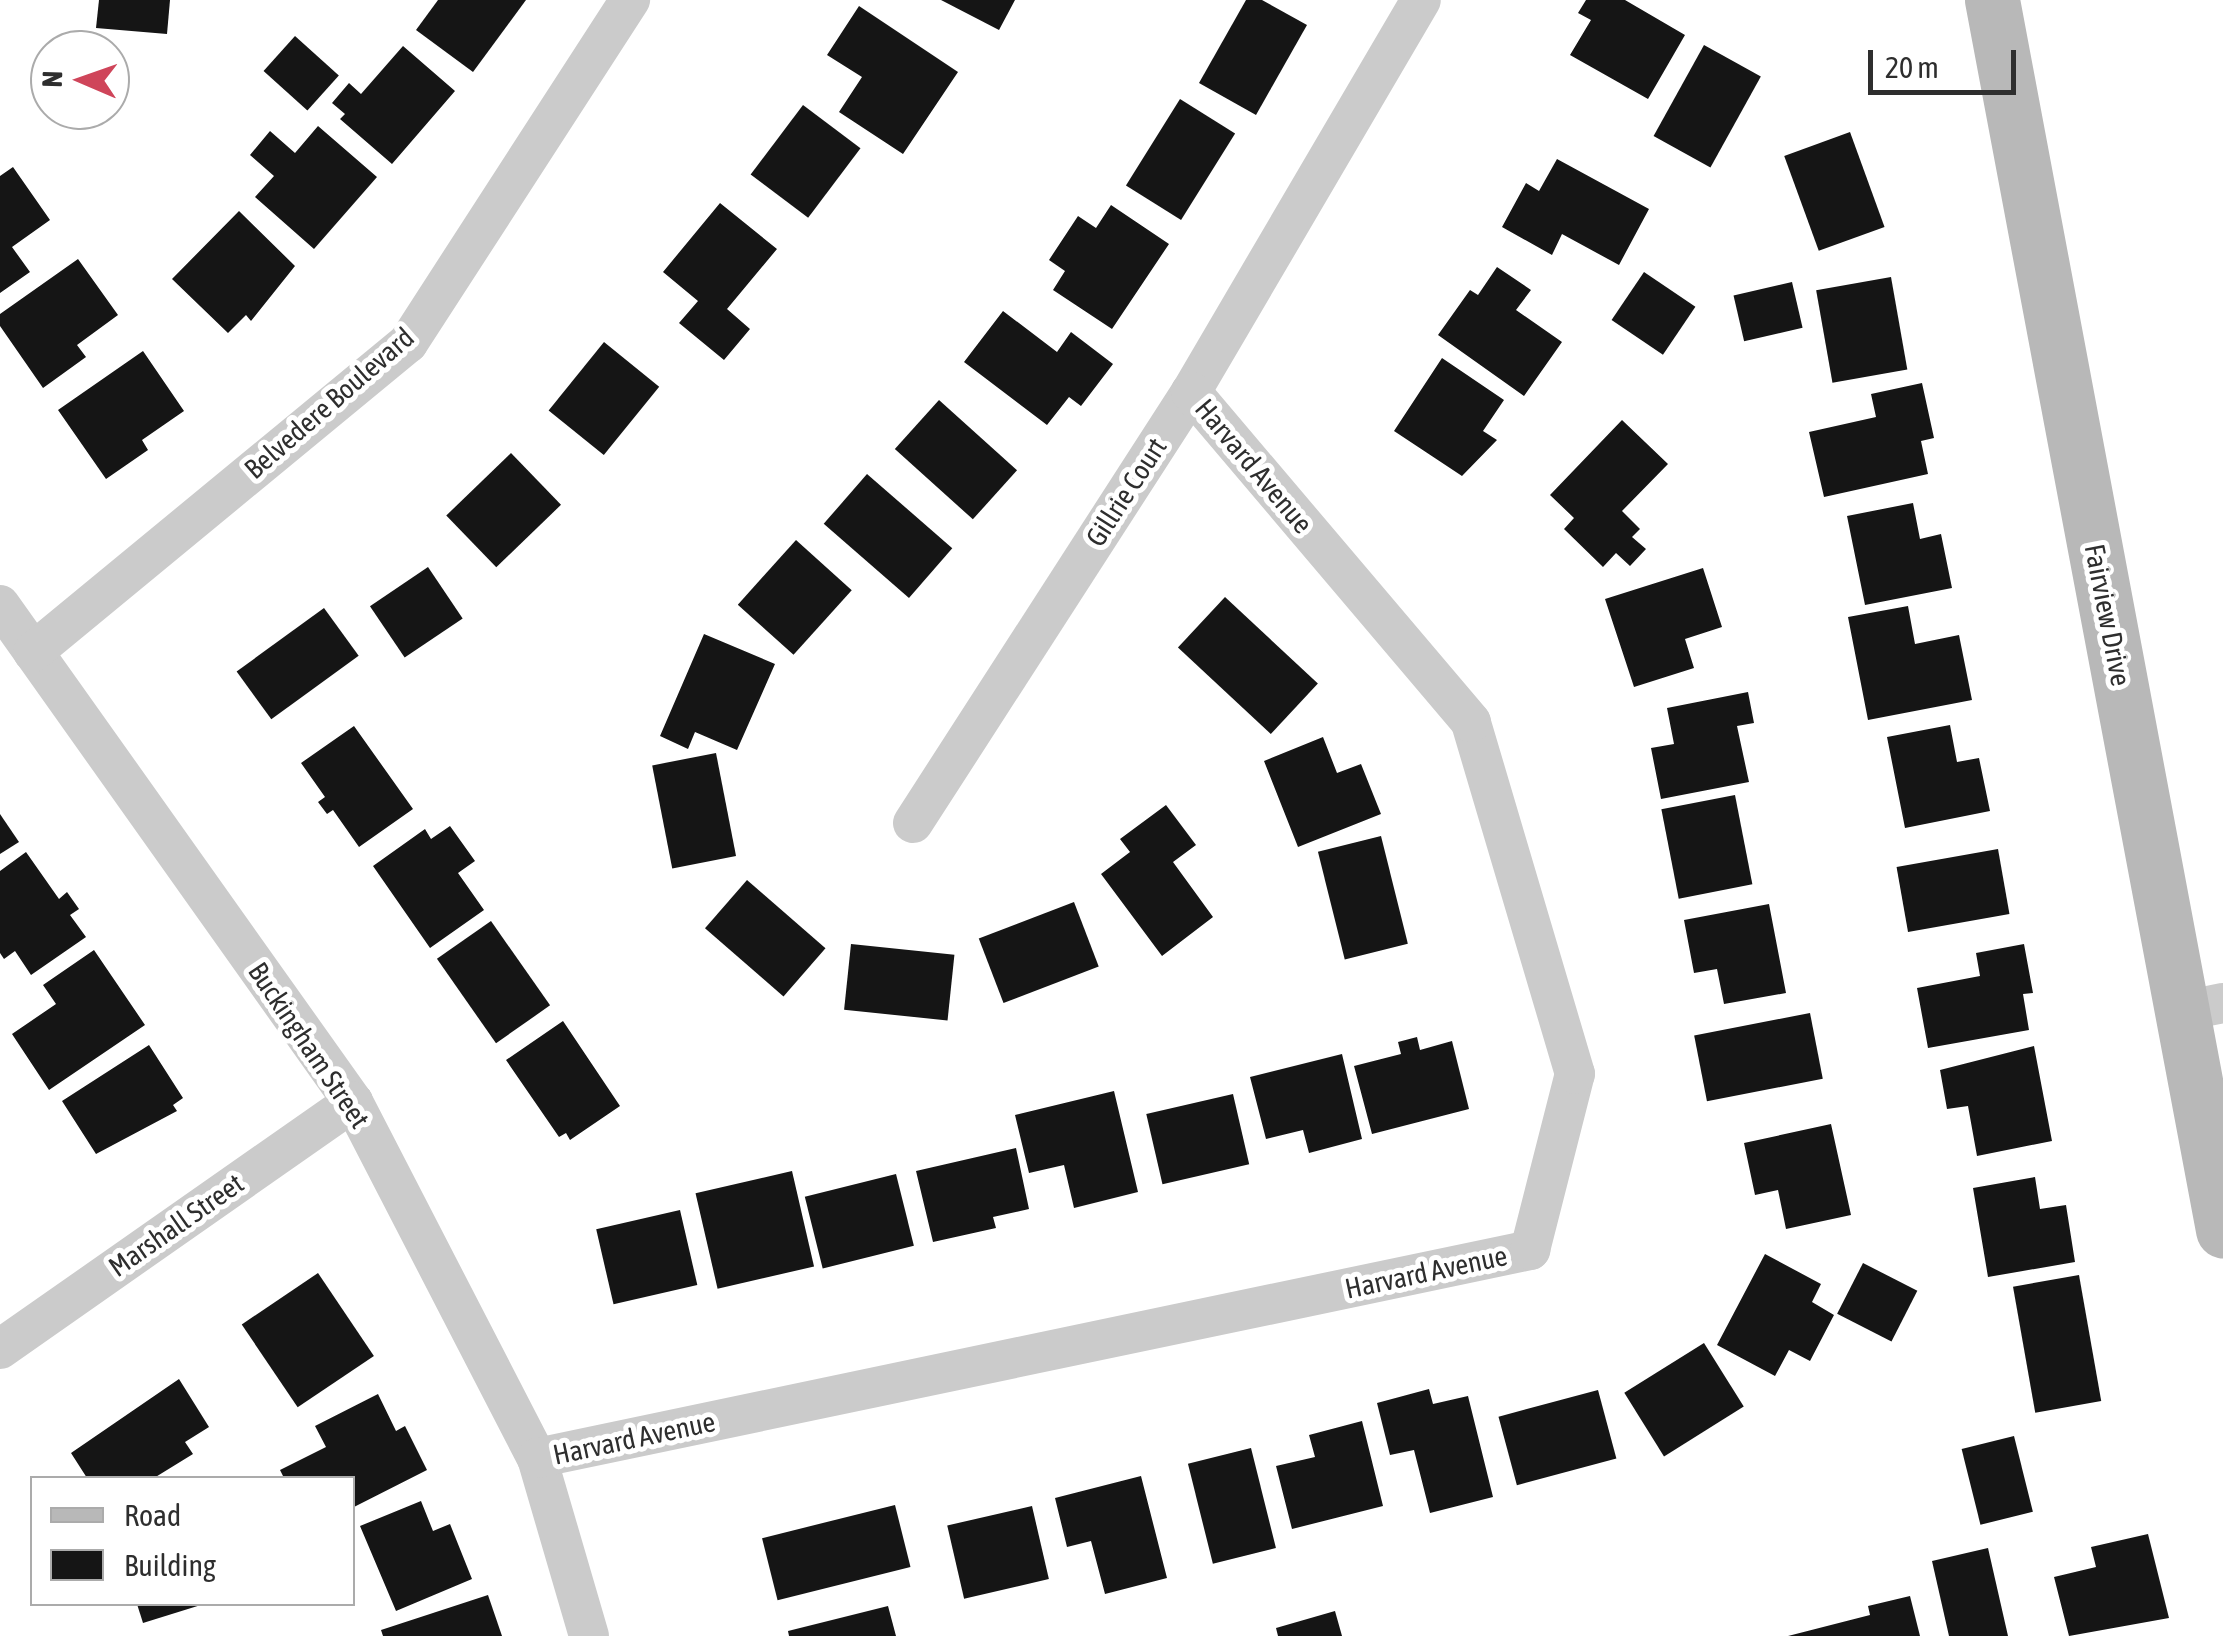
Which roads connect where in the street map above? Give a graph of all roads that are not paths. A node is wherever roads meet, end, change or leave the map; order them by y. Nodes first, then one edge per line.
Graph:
1 (630, 0) edge
2 (1421, 0) edge
3 (1992, 0) edge
4 (1190, 392) junction
5 (0, 605) edge
6 (33, 652) junction
7 (913, 823) dead end
8 (2203, 1007) edge
9 (353, 1102) junction
10 (2223, 1230) edge
11 (0, 1348) edge
12 (538, 1458) junction
13 (589, 1636) edge

1 - 6 street, Belvedere Boulevard
2 - 4 street, Gillrie Court
3 - 8 main road, Fairview Drive
4 - 7 street, Gillrie Court
4 - 12 street, Harvard Avenue
5 - 6 street, Buckingham Street
6 - 9 street, Buckingham Street
8 - 10 main road, Fairview Drive
9 - 11 street, Marshall Street
9 - 12 street, Buckingham Street
12 - 13 street, Buckingham Street

